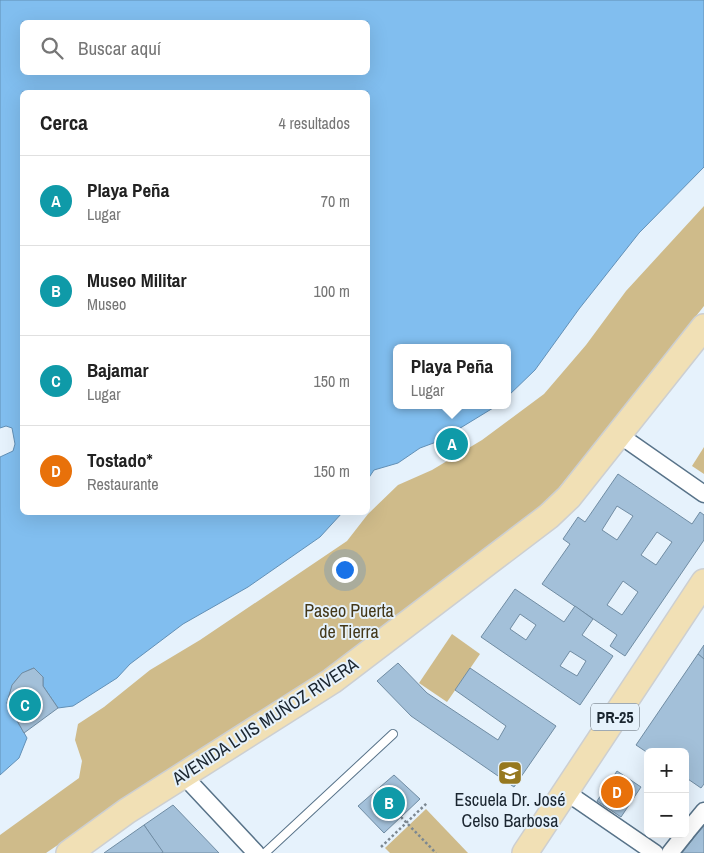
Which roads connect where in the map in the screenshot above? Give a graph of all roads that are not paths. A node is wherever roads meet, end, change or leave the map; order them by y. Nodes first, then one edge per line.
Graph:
1 (704, 326) edge
2 (618, 434) junction
3 (704, 494) edge
4 (704, 582) edge
5 (393, 734) dead end
6 (183, 774) junction
7 (566, 792) junction
8 (704, 811) edge
9 (689, 829) edge
10 (682, 838) edge
11 (69, 853) edge
12 (256, 853) edge
13 (265, 853) edge
14 (525, 853) edge
15 (655, 853) edge
16 (670, 853) edge

1 - 2 main road, AVENIDA LUIS MUÑOZ RIVERA
2 - 3 street
2 - 6 main road, AVENIDA LUIS MUÑOZ RIVERA
4 - 7 main road, PR-25
5 - 13 lane
6 - 11 main road, AVENIDA LUIS MUÑOZ RIVERA
6 - 12 street
7 - 14 main road, PR-25
7 - 15 street
8 - 9 street
10 - 16 street

